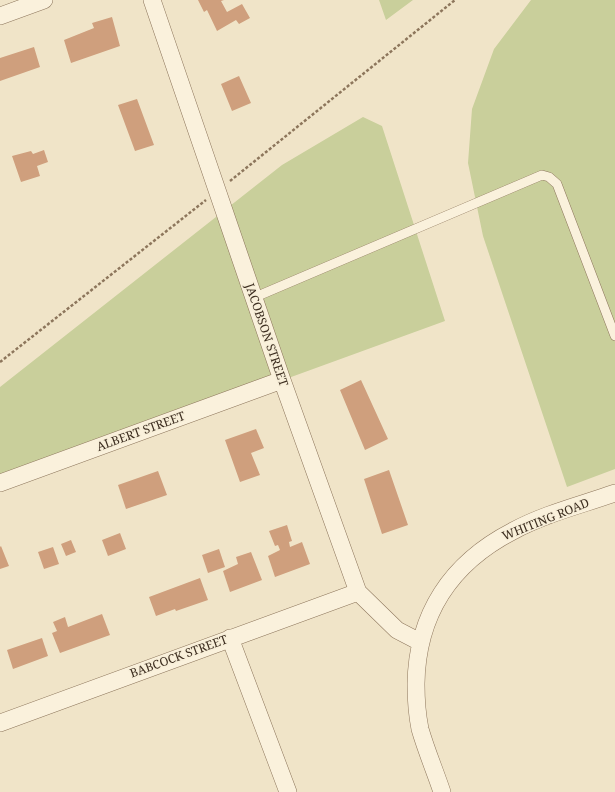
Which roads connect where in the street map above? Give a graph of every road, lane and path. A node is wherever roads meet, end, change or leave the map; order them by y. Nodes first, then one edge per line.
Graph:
1 (44, 0) edge
2 (152, 0) edge
3 (0, 16) edge
4 (253, 298) junction
5 (615, 336) edge
6 (282, 380) junction
7 (0, 483) edge
8 (615, 492) edge
9 (358, 592) junction
10 (230, 638) junction
11 (420, 642) junction
12 (0, 723) edge
13 (288, 792) edge
14 (442, 792) edge

1 - 3 street
2 - 4 street, JACOBSON STREET
4 - 5 lane
4 - 6 street, JACOBSON STREET
6 - 7 street, ALBERT STREET
6 - 9 street, JACOBSON STREET
8 - 11 street, WHITING ROAD
9 - 10 street, BABCOCK STREET
9 - 11 street, JACOBSON STREET
10 - 12 street, BABCOCK STREET
10 - 13 street
11 - 14 street, WHITING ROAD

